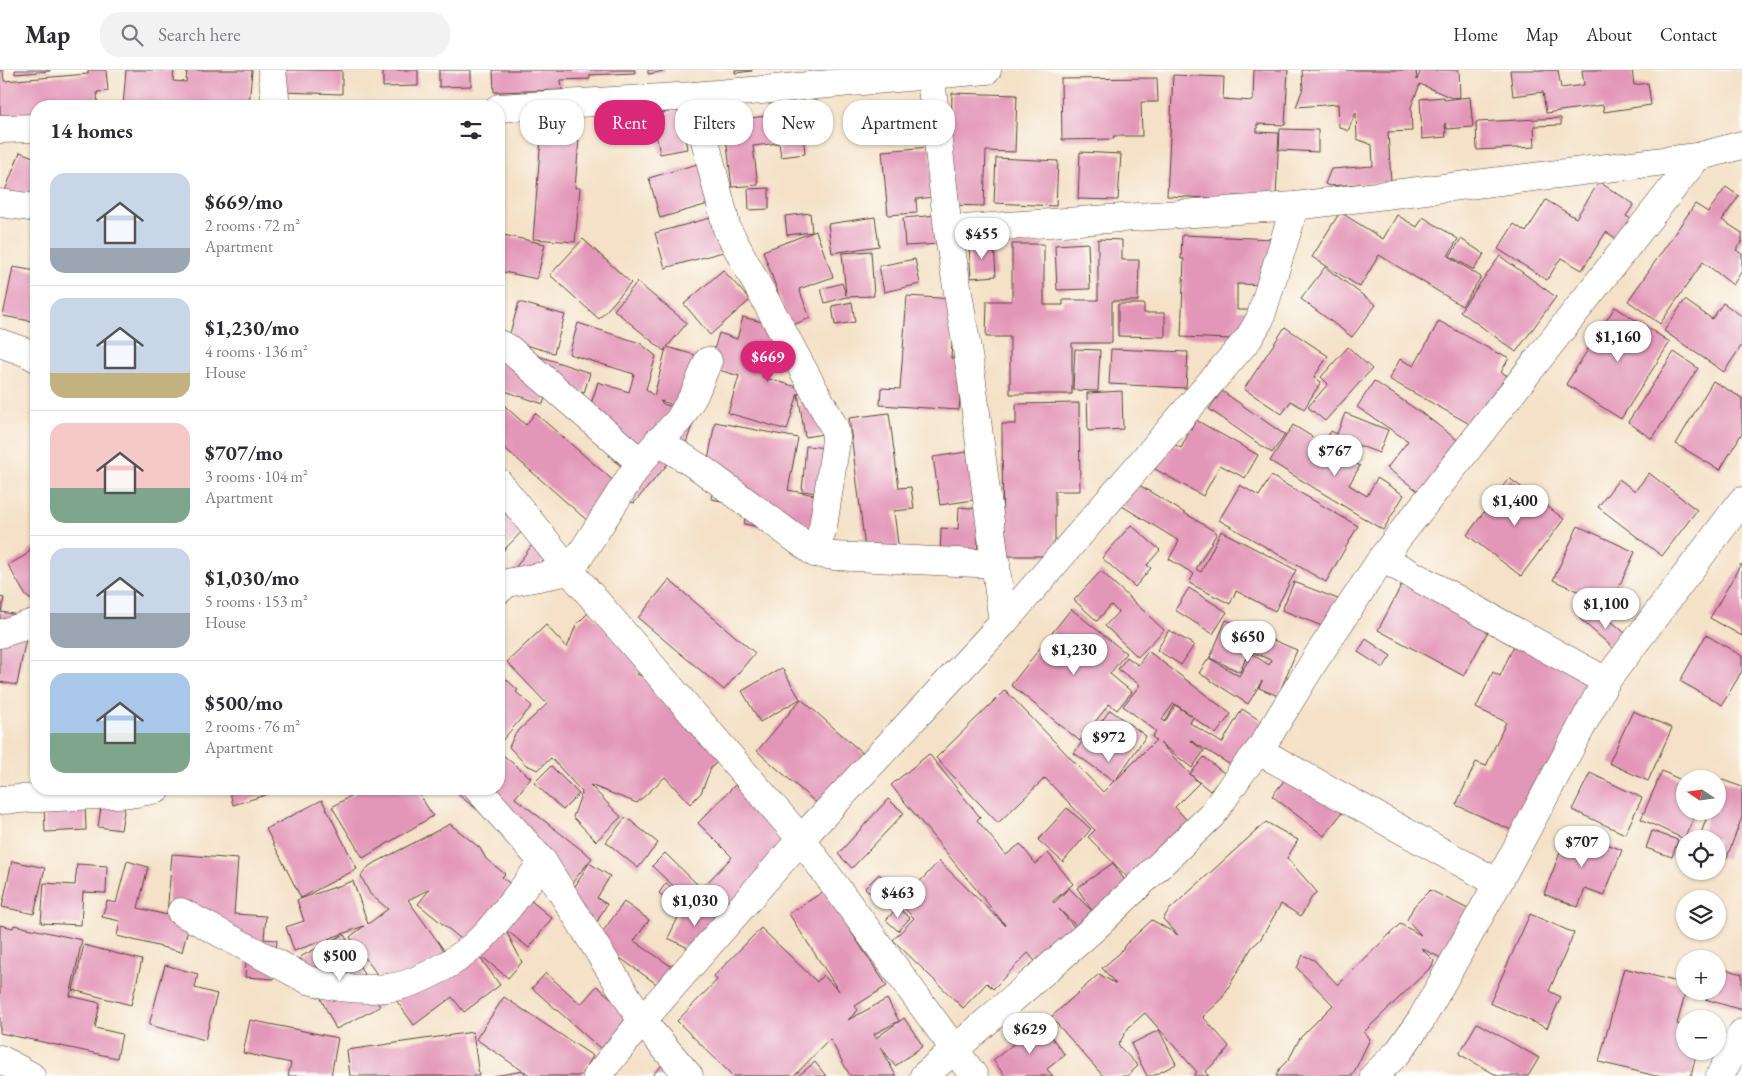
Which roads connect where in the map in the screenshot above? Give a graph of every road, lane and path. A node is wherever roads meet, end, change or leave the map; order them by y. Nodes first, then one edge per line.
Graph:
1 (272, 70) edge
2 (987, 70) edge
3 (930, 73) edge
4 (694, 96) junction
5 (275, 100) edge
6 (505, 108) edge
7 (30, 128) edge
8 (0, 129) edge
9 (1742, 144) edge
10 (1696, 157) junction
11 (0, 203) edge
12 (1296, 206) junction
13 (30, 207) edge
14 (948, 230) junction
15 (0, 343) edge
16 (505, 347) edge
17 (30, 354) edge
18 (708, 361) dead end
19 (658, 441) junction
20 (640, 462) junction
21 (505, 490) edge
22 (1742, 501) edge
23 (815, 553) junction
24 (1382, 558) junction
25 (996, 564) junction
26 (570, 571) junction
27 (505, 585) edge
28 (1002, 623) junction
29 (30, 624) edge
30 (0, 634) edge
31 (1606, 682) junction
32 (1259, 751) junction
33 (97, 795) edge
34 (483, 795) edge
35 (0, 800) edge
36 (801, 839) junction
37 (543, 862) junction
38 (1498, 884) junction
39 (181, 912) dead end
40 (642, 1021) junction
41 (1742, 1033) edge
42 (954, 1048) junction
43 (0, 1059) edge
44 (31, 1076) edge
45 (597, 1076) edge
46 (689, 1076) edge
47 (924, 1076) edge
48 (974, 1076) edge
49 (1374, 1076) edge
50 (1720, 1076) edge

1 - 5 street
2 - 3 street
3 - 4 street
3 - 14 street
4 - 6 street
4 - 23 street
7 - 8 street
9 - 10 street
10 - 12 street
10 - 24 street
11 - 13 street
12 - 14 street
12 - 28 street
14 - 25 street
15 - 17 street
16 - 20 street
18 - 19 street
19 - 20 street
19 - 23 street
20 - 26 street
21 - 26 street
22 - 31 street
23 - 25 street
24 - 31 street
24 - 32 street
25 - 28 street
26 - 27 street
26 - 36 street
28 - 36 street
29 - 30 street
31 - 38 street
32 - 38 street
32 - 42 street
33 - 35 street
34 - 37 street
36 - 40 street
36 - 42 street
37 - 39 street
37 - 40 street
38 - 49 street
40 - 45 street
40 - 46 street
41 - 50 street
42 - 47 street
42 - 48 street
43 - 44 street

